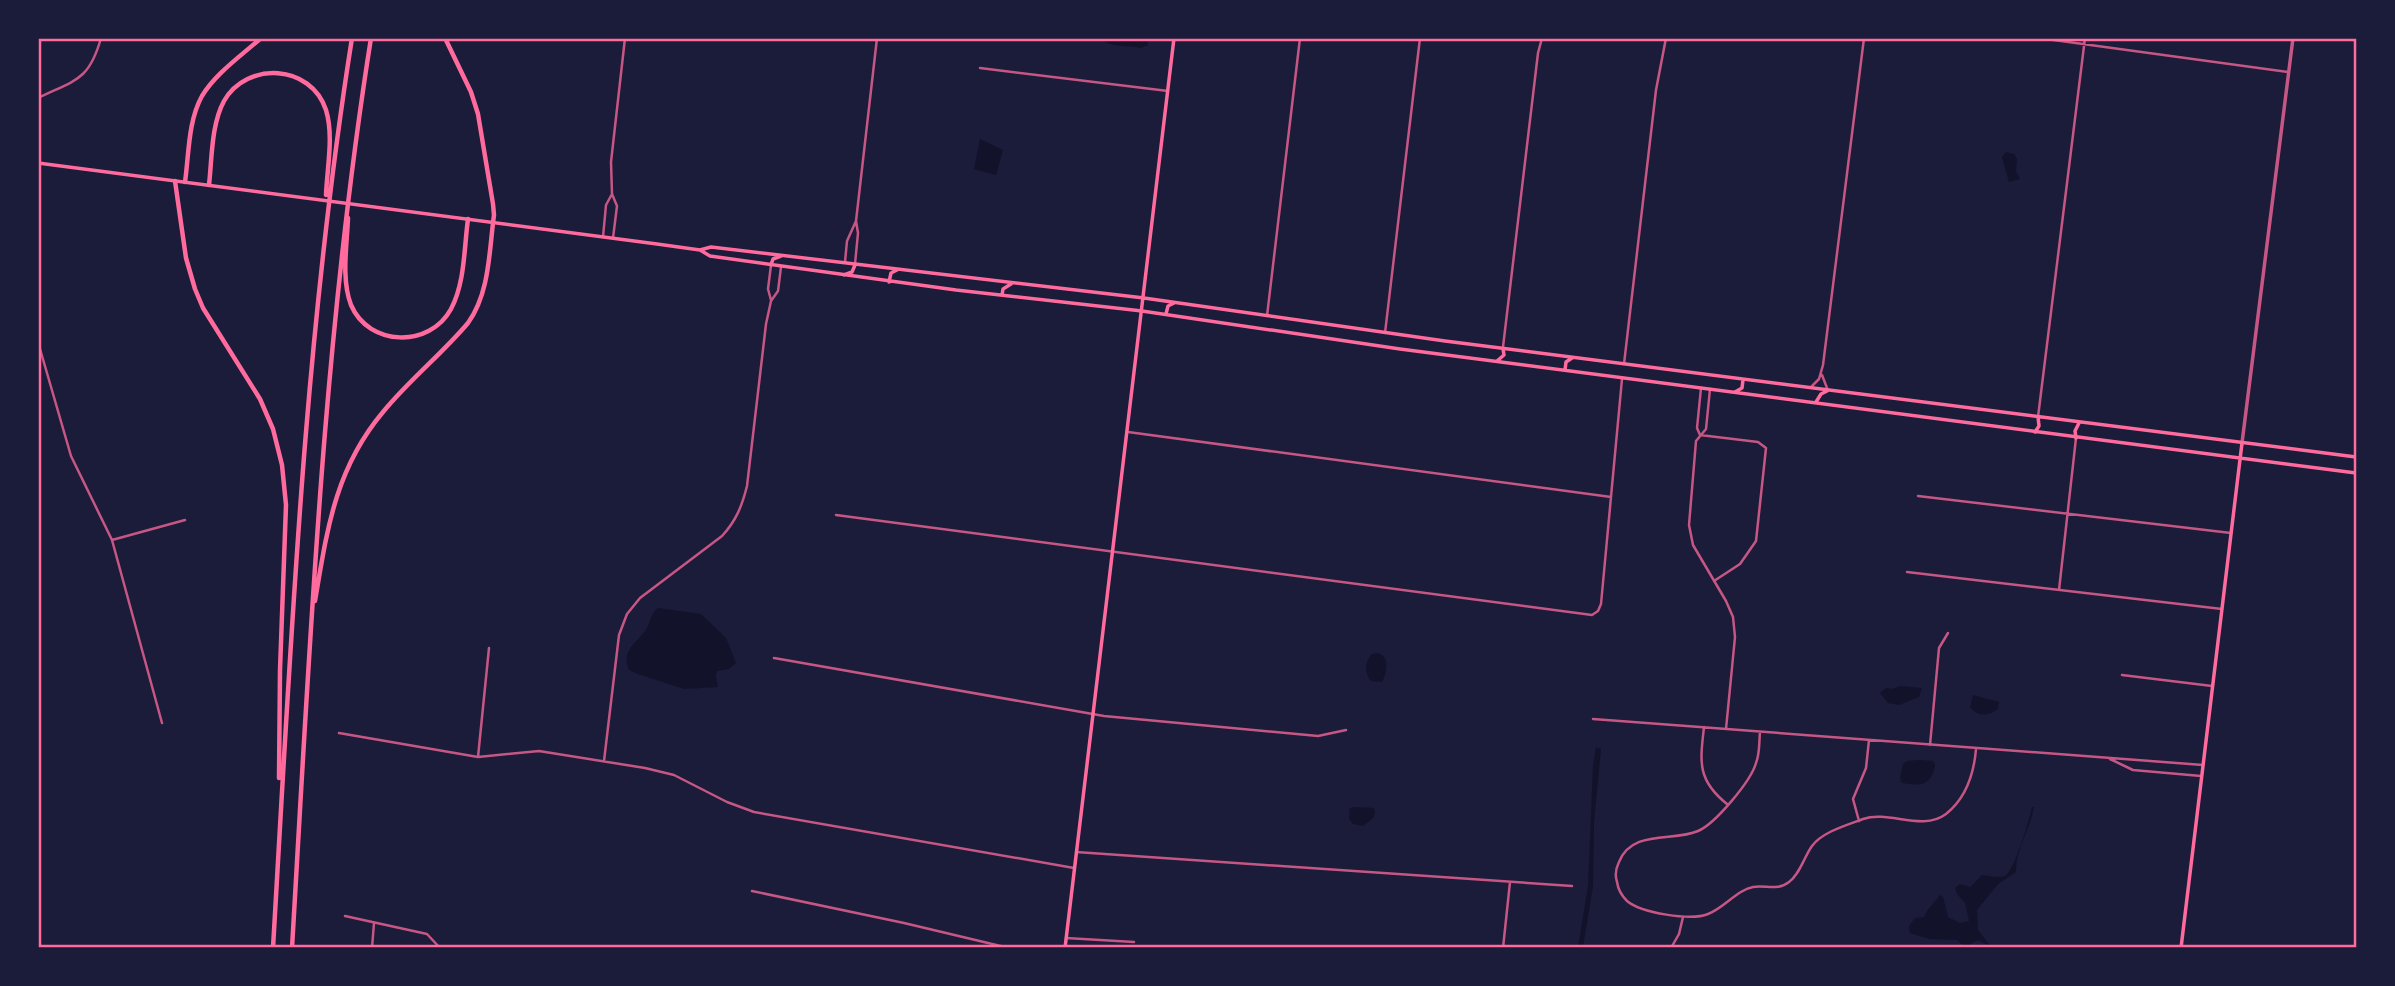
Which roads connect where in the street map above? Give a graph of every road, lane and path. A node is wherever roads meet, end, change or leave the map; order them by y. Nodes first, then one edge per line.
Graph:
1 (101, 38) edge
2 (261, 38) edge
3 (352, 38) edge
4 (371, 38) edge
5 (444, 38) edge
6 (625, 38) edge
7 (877, 38) edge
8 (1174, 38) edge
9 (1300, 38) edge
10 (1420, 38) edge
11 (1542, 38) edge
12 (1666, 38) edge
13 (1864, 38) edge
14 (2039, 38) edge
15 (2085, 38) edge
16 (2293, 38) edge
17 (2320, 38) edge
18 (2336, 39) edge
19 (2357, 40) edge
20 (2084, 45) junction
21 (980, 68) dead end
22 (2288, 72) junction
23 (1168, 91) junction
24 (38, 98) edge
25 (38, 163) edge
26 (175, 181) junction
27 (185, 182) junction
28 (209, 185) junction
29 (349, 190) junction
30 (612, 194) junction
31 (468, 219) junction
32 (856, 221) junction
33 (493, 222) junction
34 (325, 224) junction
35 (603, 237) junction
36 (613, 238) junction
37 (700, 250) junction
38 (784, 256) junction
39 (844, 263) junction
40 (771, 265) junction
41 (855, 265) junction
42 (781, 267) junction
43 (899, 270) junction
44 (842, 275) junction
45 (889, 282) junction
46 (1013, 283) junction
47 (1002, 295) junction
48 (1119, 295) junction
49 (1144, 298) junction
50 (771, 301) junction
51 (1174, 302) junction
52 (1112, 307) junction
53 (1142, 311) junction
54 (1166, 314) junction
55 (1267, 316) junction
56 (1312, 323) junction
57 (1257, 327) junction
58 (1385, 333) junction
59 (1306, 335) junction
60 (38, 342) edge
61 (1503, 348) junction
62 (1574, 357) junction
63 (1495, 361) junction
64 (1623, 364) junction
65 (1565, 370) junction
66 (1821, 373) junction
67 (1622, 377) junction
68 (1742, 380) junction
69 (1701, 388) junction
70 (1810, 388) junction
71 (1710, 389) junction
72 (1829, 391) junction
73 (1733, 392) junction
74 (1816, 403) junction
75 (2038, 417) junction
76 (2081, 422) junction
77 (1128, 432) junction
78 (2033, 432) junction
79 (1700, 435) junction
80 (2076, 438) junction
81 (2242, 443) junction
82 (2214, 445) junction
83 (2273, 447) junction
84 (2208, 453) junction
85 (2240, 457) junction
86 (2357, 457) edge
87 (2267, 460) junction
88 (2357, 473) edge
89 (1918, 496) dead end
90 (1611, 497) junction
91 (2067, 514) junction
92 (836, 515) dead end
93 (185, 520) dead end
94 (2231, 533) junction
95 (112, 540) junction
96 (1113, 551) junction
97 (1907, 572) dead end
98 (1714, 581) junction
99 (2059, 590) junction
100 (2222, 609) junction
101 (311, 626) junction
102 (1948, 633) dead end
103 (489, 648) dead end
104 (774, 658) dead end
105 (2122, 675) dead end
106 (2213, 686) junction
107 (1093, 714) junction
108 (1593, 719) dead end
109 (162, 723) dead end
110 (1704, 727) junction
111 (1726, 729) junction
112 (1346, 730) dead end
113 (1760, 732) junction
114 (339, 733) dead end
115 (1869, 740) junction
116 (1930, 745) junction
117 (1976, 748) junction
118 (478, 757) junction
119 (2110, 759) junction
120 (604, 761) junction
121 (2203, 765) junction
122 (2202, 776) junction
123 (1727, 804) junction
124 (1859, 821) junction
125 (279, 825) junction
126 (1076, 852) junction
127 (1074, 868) junction
128 (1510, 882) junction
129 (1572, 886) dead end
130 (752, 891) dead end
131 (345, 916) dead end
132 (1683, 917) junction
133 (374, 923) junction
134 (1066, 938) junction
135 (1134, 942) dead end
136 (272, 947) edge
137 (292, 947) edge
138 (372, 947) edge
139 (440, 947) edge
140 (1009, 947) edge
141 (1065, 947) edge
142 (1503, 947) edge
143 (1671, 947) edge
144 (2181, 947) edge

1 - 24 street
2 - 27 highway
3 - 34 highway
4 - 29 highway
5 - 33 highway
6 - 30 street
7 - 32 street
8 - 23 main road
9 - 55 street
10 - 58 street
11 - 61 street
12 - 64 street
13 - 66 street
14 - 20 street
15 - 20 street
16 - 22 street
17 - 18 street
18 - 19 street
20 - 22 street
20 - 75 street
21 - 23 street
22 - 81 street
23 - 49 main road
25 - 26 main road
26 - 27 main road
26 - 125 highway
27 - 28 main road
28 - 31 main road
28 - 34 highway
29 - 31 highway
29 - 101 highway
30 - 35 street
30 - 36 street
31 - 33 main road
32 - 39 street
32 - 41 street
33 - 35 main road
33 - 101 highway
34 - 125 highway
35 - 36 main road
36 - 37 main road
37 - 38 main road
37 - 40 main road
38 - 39 main road
38 - 40 main road
39 - 41 main road
40 - 42 main road
40 - 50 street
41 - 43 main road
41 - 44 main road
42 - 44 main road
42 - 50 street
43 - 45 main road
43 - 46 main road
44 - 45 main road
45 - 47 main road
46 - 47 main road
46 - 48 main road
47 - 52 main road
48 - 49 main road
48 - 52 main road
49 - 51 main road
49 - 53 main road
50 - 120 street
51 - 54 main road
51 - 55 main road
52 - 53 main road
53 - 54 main road
53 - 77 main road
54 - 57 main road
55 - 56 main road
55 - 57 main road
56 - 58 main road
56 - 59 main road
57 - 59 main road
58 - 61 main road
59 - 63 main road
60 - 95 street
61 - 62 main road
61 - 63 main road
62 - 64 main road
62 - 65 main road
63 - 65 main road
64 - 68 main road
65 - 67 main road
66 - 70 street
66 - 72 street
67 - 69 main road
67 - 90 street
68 - 70 main road
68 - 73 main road
69 - 71 main road
69 - 79 street
70 - 72 main road
71 - 73 main road
71 - 79 street
72 - 74 main road
72 - 75 main road
73 - 74 main road
74 - 78 main road
75 - 76 main road
75 - 78 main road
76 - 80 main road
76 - 82 main road
77 - 90 street
77 - 96 main road
78 - 80 main road
79 - 98 street
79 - 98 street
80 - 84 main road
80 - 91 street
81 - 82 main road
81 - 83 main road
81 - 85 main road
82 - 84 main road
83 - 86 main road
83 - 87 main road
84 - 85 main road
85 - 87 main road
85 - 94 main road
87 - 88 main road
89 - 91 street
90 - 96 street
91 - 94 street
91 - 99 street
92 - 96 street
93 - 95 street
94 - 100 main road
95 - 109 street
96 - 107 main road
97 - 99 street
98 - 111 street
99 - 100 street
100 - 106 main road
101 - 137 highway
102 - 116 street
103 - 118 street
104 - 107 street
105 - 106 street
106 - 121 main road
107 - 112 street
107 - 126 main road
108 - 110 street
110 - 111 street
110 - 123 street
111 - 113 street
113 - 115 street
113 - 123 street
114 - 118 street
115 - 116 street
115 - 124 street
116 - 117 street
117 - 119 street
117 - 124 street
118 - 120 street
119 - 121 street
119 - 122 street
120 - 127 street
121 - 122 main road
122 - 144 main road
123 - 132 street
124 - 132 street
125 - 136 highway
126 - 127 main road
126 - 128 street
127 - 134 main road
128 - 129 street
128 - 142 street
130 - 140 street
131 - 133 street
132 - 143 street
133 - 138 street
133 - 139 street
134 - 135 street
134 - 141 main road

